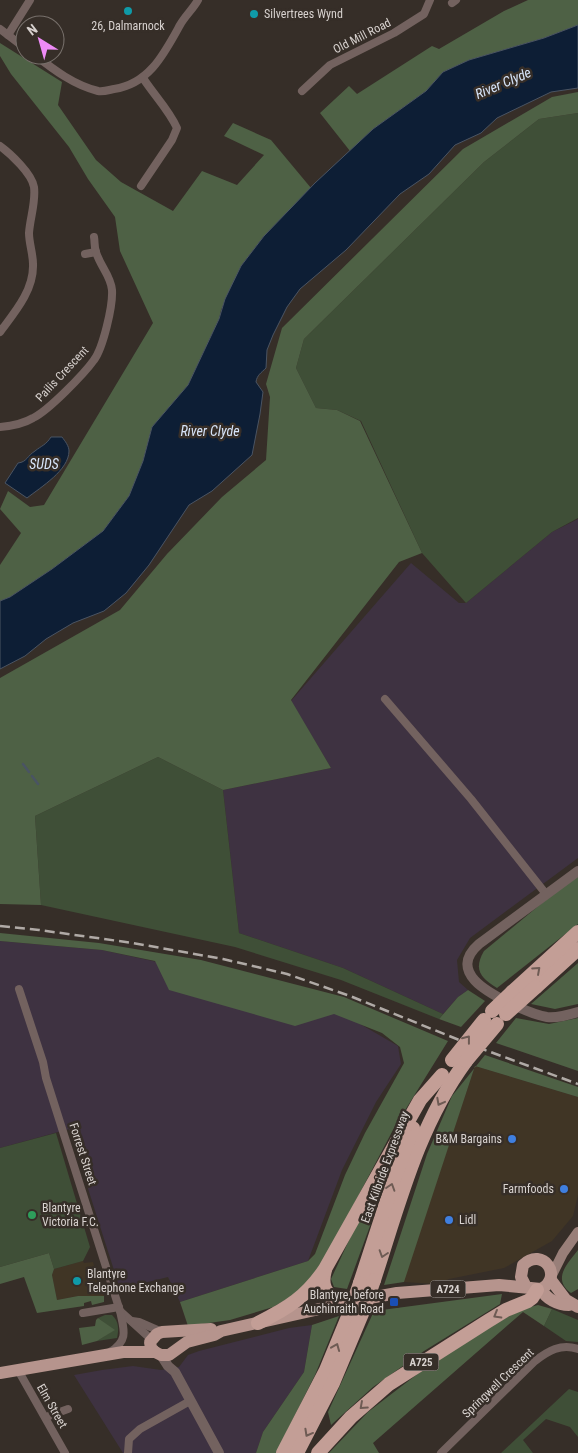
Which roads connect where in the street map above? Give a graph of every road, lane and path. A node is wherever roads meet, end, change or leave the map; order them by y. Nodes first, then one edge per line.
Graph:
1 (30, 0) edge
2 (198, 0) edge
3 (430, 0) edge
4 (0, 29) edge
5 (8, 35) junction
6 (15, 40) edge
7 (48, 65) edge
8 (143, 78) junction
9 (302, 91) dead end
10 (0, 146) edge
11 (142, 186) dead end
12 (94, 237) dead end
13 (96, 252) junction
14 (85, 254) dead end
15 (0, 332) edge
16 (0, 427) edge
17 (385, 698) dead end
18 (578, 871) edge
19 (546, 894) junction
20 (578, 932) edge
21 (578, 949) edge
22 (19, 989) dead end
23 (578, 1012) edge
24 (495, 1017) junction
25 (442, 1074) junction
26 (578, 1232) edge
27 (563, 1253) junction
28 (542, 1260) junction
29 (325, 1269) junction
30 (521, 1270) junction
31 (551, 1277) junction
32 (367, 1282) junction
33 (499, 1285) junction
34 (535, 1289) junction
35 (575, 1306) edge
36 (344, 1308) junction
37 (119, 1309) junction
38 (83, 1313) dead end
39 (132, 1321) junction
40 (258, 1323) junction
41 (221, 1331) junction
42 (162, 1345) junction
43 (578, 1348) edge
44 (106, 1355) junction
45 (18, 1370) junction
46 (0, 1373) edge
47 (190, 1401) junction
48 (68, 1409) dead end
49 (46, 1417) junction
50 (65, 1453) edge
51 (128, 1453) edge
52 (219, 1453) edge
53 (283, 1453) edge
54 (297, 1453) edge
55 (318, 1453) edge
56 (441, 1453) edge

1 - 5 street
2 - 8 street
3 - 9 street, Old Mill Road
4 - 5 street
5 - 6 street
7 - 8 street
8 - 11 street
10 - 15 street
12 - 13 street, Pailis Crescent
13 - 14 street
13 - 16 street, Pailis Crescent
17 - 19 street
18 - 19 street
19 - 23 street
24 -> 20 highway, East Kilbride Expressway, bridge
21 - 24 highway, East Kilbride Expressway, bridge
22 - 37 street, Forrest Street
25 -> 24 highway, East Kilbride Expressway, bridge
24 -> 32 highway, bridge
25 - 29 highway
32 -> 25 highway, East Kilbride Expressway
26 - 27 main road
27 - 28 main road
27 - 31 main road
28 - 30 main road, A724
28 - 31 main road
29 - 36 highway
29 - 40 highway
30 - 33 main road, A724
30 - 34 main road
31 - 34 main road
31 - 35 main road
32 - 36 highway, East Kilbride Expressway, bridge
32 -> 54 highway, East Kilbride Expressway, bridge
33 - 34 main road, A724
33 - 36 main road, A724
34 - 35 main road
34 -> 55 highway, A725
36 - 40 main road, A724
53 -> 36 highway, East Kilbride Expressway
37 - 38 street
37 - 39 street
37 - 44 street, Forrest Street
39 - 42 street
39 - 42 street
40 - 41 main road, A724
41 - 42 main road, A724
41 - 42 main road, A724
42 - 44 main road, A724
42 - 47 street
43 - 56 street, Springwell Crescent
44 - 45 main road, A724
45 - 46 main road, A724
45 - 49 street, Elm Street
47 - 51 street
47 - 52 street
48 - 49 street
49 - 50 street, Elm Street

